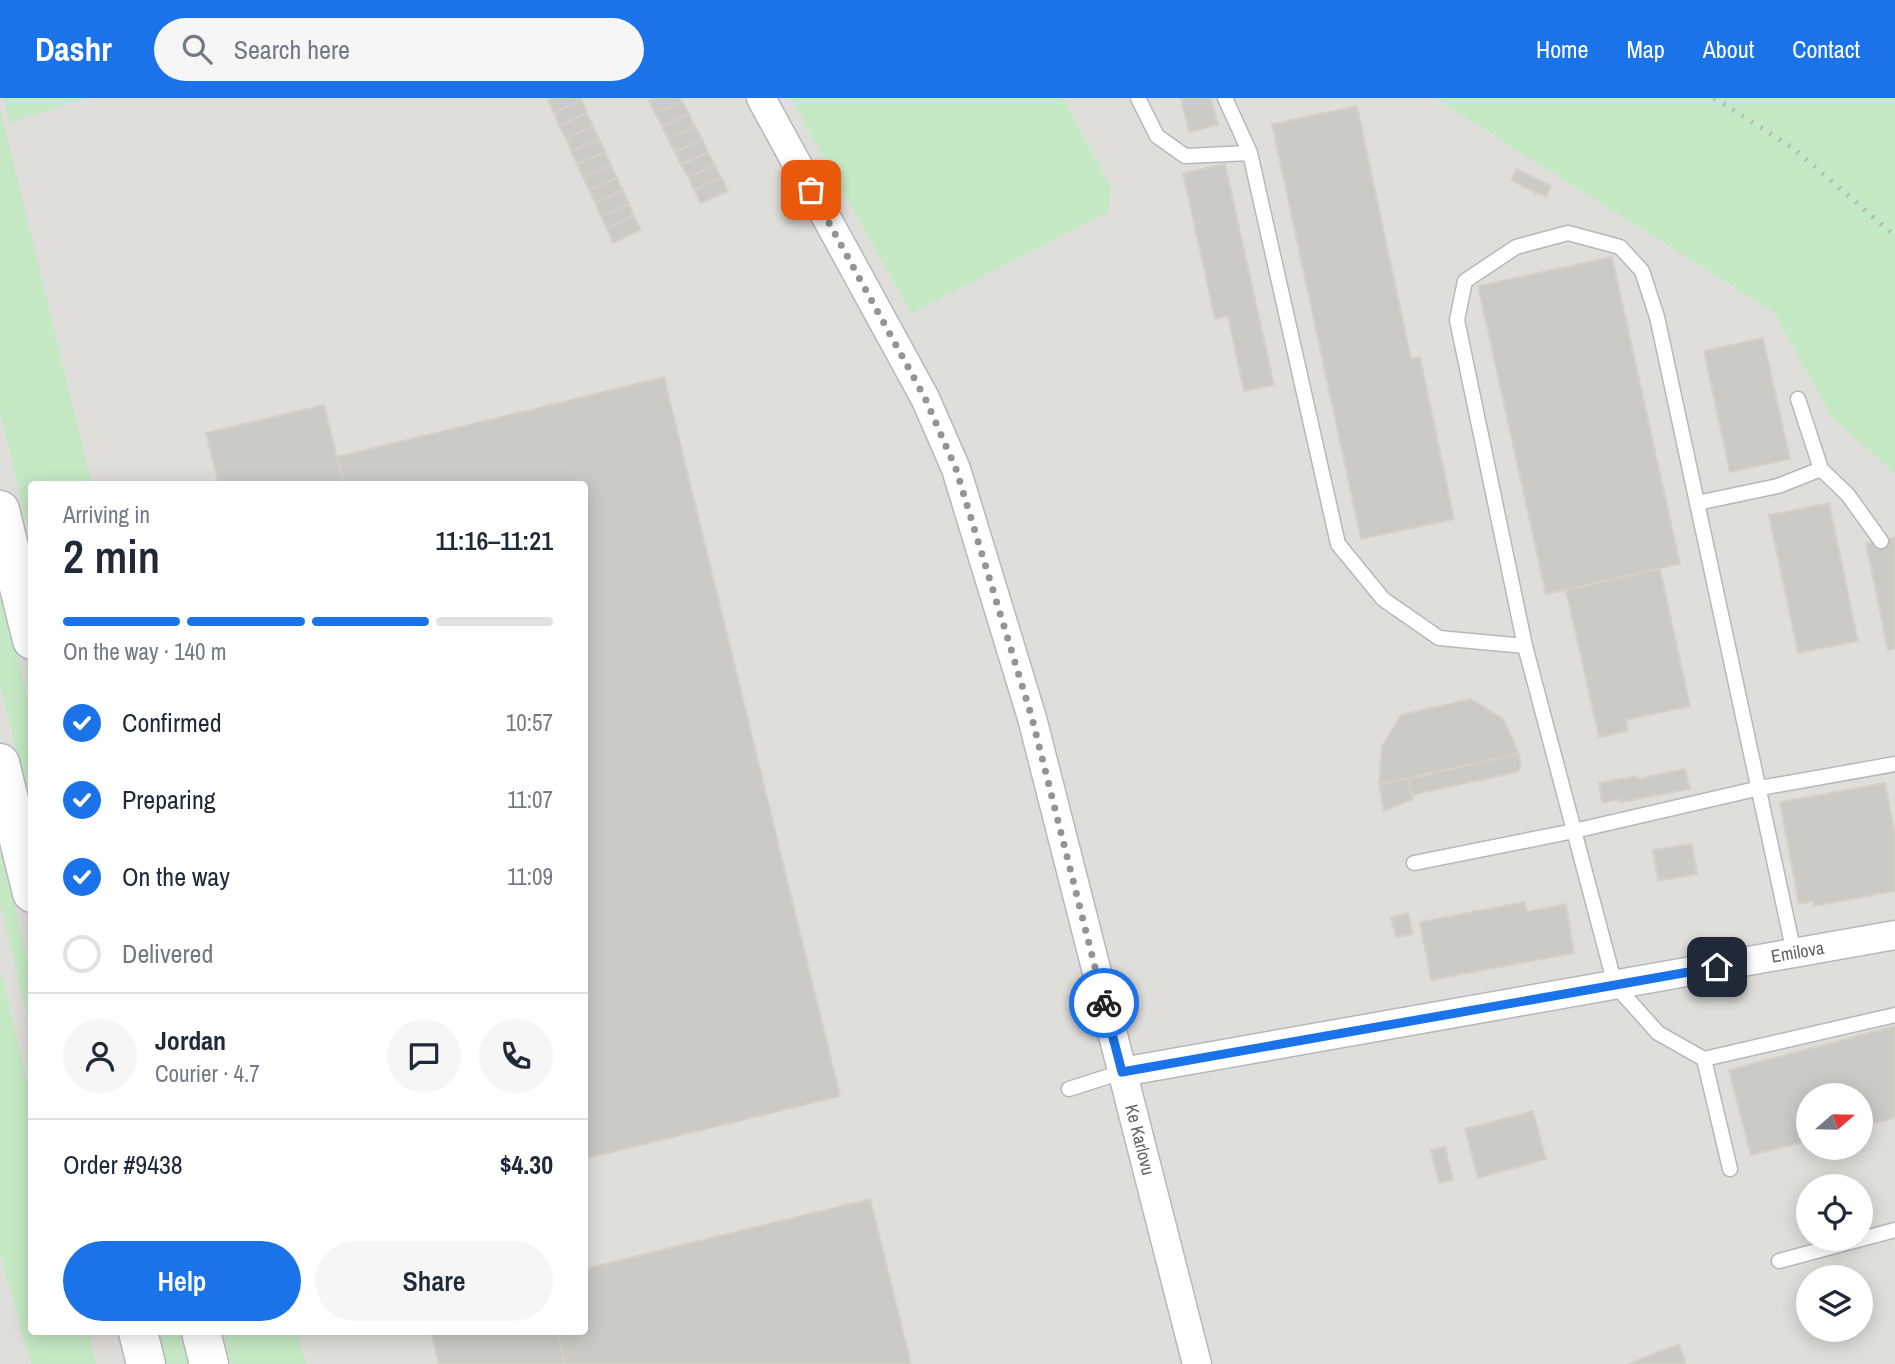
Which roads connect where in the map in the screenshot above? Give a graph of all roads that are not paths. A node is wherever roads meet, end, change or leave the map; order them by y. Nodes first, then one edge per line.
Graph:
1 (761, 98) edge
2 (1138, 98) edge
3 (1225, 98) edge
4 (1250, 153) junction
5 (1798, 399) dead end
6 (1821, 469) junction
7 (1697, 503) junction
8 (0, 510) edge
9 (1881, 541) dead end
10 (28, 624) edge
11 (1525, 646) junction
12 (0, 763) edge
13 (1895, 764) edge
14 (1760, 789) junction
15 (1574, 831) junction
16 (1414, 863) dead end
17 (28, 877) edge
18 (1895, 935) edge
19 (1794, 953) junction
20 (1615, 985) junction
21 (1895, 1015) edge
22 (1704, 1059) junction
23 (1122, 1072) junction
24 (1069, 1089) dead end
25 (1730, 1169) dead end
26 (1895, 1230) edge
27 (1779, 1261) dead end
28 (139, 1335) edge
29 (202, 1335) edge
30 (146, 1364) edge
31 (209, 1364) edge
32 (1197, 1364) edge

1 - 23 street, Ke Karlovu
2 - 4 lane
3 - 4 lane
4 - 11 lane
5 - 6 lane
6 - 7 lane
6 - 9 lane
7 - 11 lane
7 - 14 lane
8 - 10 main road
11 - 15 lane
12 - 17 main road
13 - 14 lane
14 - 15 lane
14 - 19 lane
15 - 16 lane
15 - 20 lane
18 - 19 street, Emilova
19 - 20 street, Emilova
20 - 22 lane
20 - 23 street, Emilova
21 - 22 lane
22 - 25 lane
23 - 24 lane
23 - 32 street, Ke Karlovu
26 - 27 lane
28 - 30 main road
29 - 31 main road

